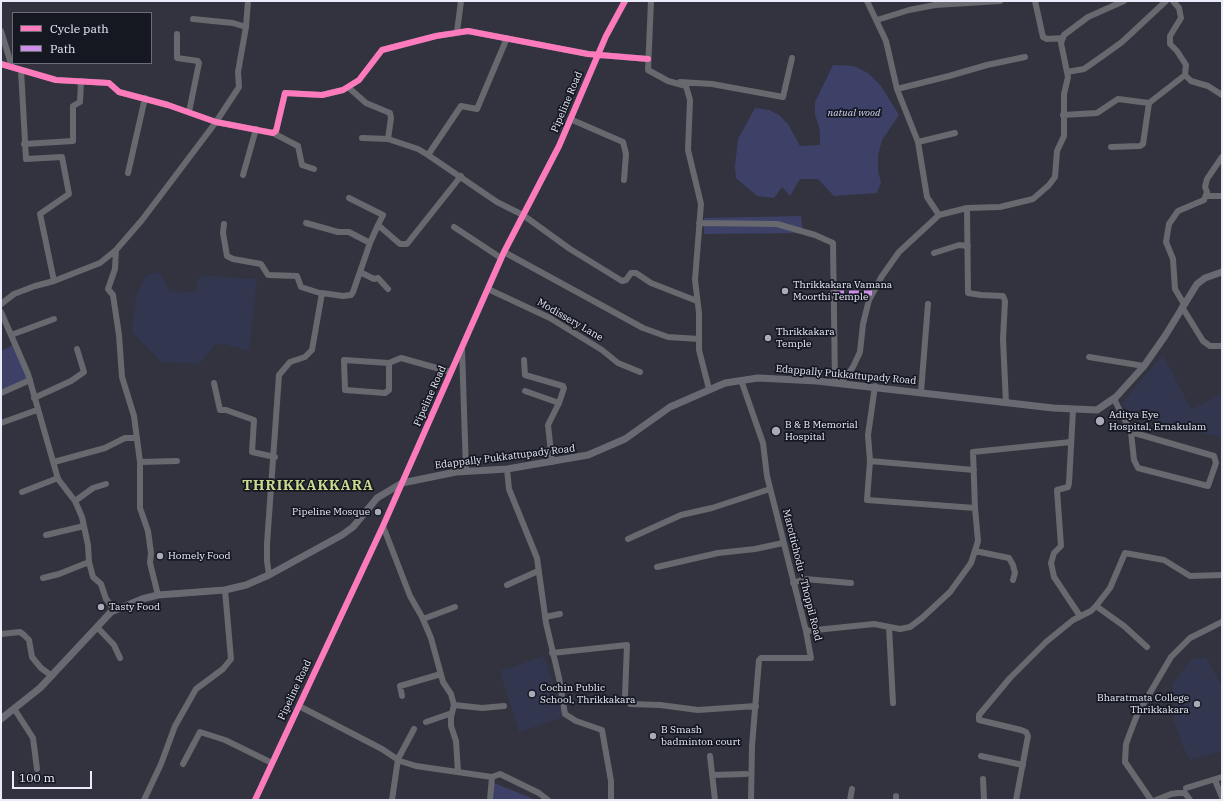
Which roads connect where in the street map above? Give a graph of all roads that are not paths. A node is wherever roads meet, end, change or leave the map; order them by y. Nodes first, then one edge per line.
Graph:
1 (248, 1) edge
2 (461, 1) edge
3 (625, 1) edge
4 (651, 1) edge
5 (867, 1) edge
6 (1000, 1) edge
7 (1035, 1) edge
8 (1124, 1) edge
9 (1166, 1) edge
10 (1173, 1) edge
11 (193, 19) dead end
12 (877, 20) junction
13 (246, 27) junction
14 (1, 31) edge
15 (457, 32) junction
16 (177, 34) dead end
17 (507, 38) junction
18 (1063, 38) junction
19 (597, 55) junction
20 (1025, 57) dead end
21 (792, 58) dead end
22 (648, 59) junction
23 (1, 64) edge
24 (12, 67) junction
25 (21, 70) junction
26 (1067, 72) junction
27 (1185, 75) junction
28 (81, 81) junction
29 (670, 82) junction
30 (109, 83) junction
31 (348, 87) junction
32 (897, 88) junction
33 (109, 92) dead end
34 (1222, 95) edge
35 (145, 98) junction
36 (1149, 104) junction
37 (189, 112) junction
38 (1063, 115) junction
39 (570, 119) junction
40 (216, 122) junction
41 (256, 129) junction
42 (955, 132) dead end
43 (273, 133) junction
44 (362, 138) dead end
45 (388, 139) junction
46 (918, 142) junction
47 (24, 144) junction
48 (1111, 146) dead end
49 (428, 154) junction
50 (1222, 157) edge
51 (314, 169) dead end
52 (128, 173) dead end
53 (243, 175) dead end
54 (461, 176) junction
55 (624, 180) dead end
56 (1206, 196) junction
57 (1222, 196) edge
58 (349, 198) dead end
59 (967, 208) junction
60 (523, 215) junction
61 (939, 215) junction
62 (306, 223) dead end
63 (699, 223) junction
64 (224, 224) dead end
65 (378, 225) junction
66 (454, 228) dead end
67 (370, 243) junction
68 (968, 246) junction
69 (116, 250) junction
70 (934, 253) dead end
71 (502, 255) junction
72 (360, 272) junction
73 (1222, 272) edge
74 (54, 282) junction
75 (388, 289) dead end
76 (488, 290) junction
77 (323, 294) junction
78 (697, 301) junction
79 (1, 304) edge
80 (928, 304) dead end
81 (1183, 306) junction
82 (1, 312) edge
83 (54, 319) dead end
84 (11, 335) junction
85 (699, 339) junction
86 (1222, 346) edge
87 (462, 347) junction
88 (77, 349) dead end
89 (1089, 357) dead end
90 (524, 360) dead end
91 (389, 363) junction
92 (1144, 366) junction
93 (451, 372) junction
94 (640, 372) dead end
95 (30, 380) junction
96 (741, 380) junction
97 (214, 383) dead end
98 (838, 383) junction
99 (875, 386) junction
100 (709, 389) junction
101 (525, 391) dead end
102 (1, 392) edge
103 (921, 392) junction
104 (34, 398) junction
105 (1114, 399) junction
106 (559, 403) junction
107 (1006, 403) junction
108 (37, 410) junction
109 (1073, 410) junction
110 (1, 423) edge
111 (1131, 432) junction
112 (137, 438) junction
113 (1071, 442) junction
114 (274, 457) junction
115 (177, 461) dead end
116 (870, 461) junction
117 (54, 462) junction
118 (140, 462) junction
119 (552, 462) junction
120 (507, 469) junction
121 (974, 470) junction
122 (466, 471) junction
123 (58, 478) junction
124 (402, 483) junction
125 (106, 484) dead end
126 (770, 489) junction
127 (22, 492) dead end
128 (74, 501) junction
129 (975, 508) junction
130 (84, 526) junction
131 (383, 526) junction
132 (46, 535) dead end
133 (628, 539) dead end
134 (783, 543) junction
135 (975, 551) junction
136 (89, 562) junction
137 (657, 567) dead end
138 (538, 571) junction
139 (269, 575) junction
140 (1222, 575) edge
141 (43, 578) dead end
142 (1014, 580) dead end
143 (793, 583) junction
144 (851, 583) dead end
145 (508, 585) dead end
146 (225, 590) junction
147 (158, 595) junction
148 (1096, 606) junction
149 (455, 607) dead end
150 (115, 610) junction
151 (560, 614) dead end
152 (1080, 616) junction
153 (545, 617) junction
154 (423, 619) junction
155 (1222, 622) edge
156 (98, 627) junction
157 (889, 627) junction
158 (806, 631) junction
159 (1, 634) edge
160 (1147, 647) dead end
161 (552, 653) junction
162 (120, 658) dead end
163 (441, 674) junction
164 (52, 676) junction
165 (402, 696) dead end
166 (893, 703) dead end
167 (454, 705) junction
168 (299, 706) junction
169 (504, 706) dead end
170 (756, 706) junction
171 (15, 710) junction
172 (452, 713) junction
173 (1, 719) edge
174 (426, 722) dead end
175 (414, 729) dead end
176 (710, 756) dead end
177 (980, 756) dead end
178 (398, 759) junction
179 (272, 763) junction
180 (183, 764) dead end
181 (1023, 765) junction
182 (37, 769) dead end
183 (458, 772) junction
184 (746, 774) dead end
185 (712, 775) junction
186 (492, 777) junction
187 (1222, 777) edge
188 (983, 779) dead end
189 (1215, 780) junction
190 (1186, 788) dead end
191 (852, 789) dead end
192 (1222, 797) edge
193 (144, 800) edge
194 (255, 800) edge
195 (392, 800) edge
196 (490, 800) edge
197 (548, 800) edge
198 (612, 800) edge
199 (714, 800) edge
200 (751, 800) edge
201 (850, 800) edge
202 (984, 800) edge
203 (1016, 800) edge
204 (1151, 800) edge
205 (1156, 800) edge
206 (1190, 800) edge

1 - 13 street
2 - 15 street
3 - 19 street, Pipeline Road
4 - 22 street
5 - 12 street
6 - 12 street
7 - 18 street
8 - 18 street
9 - 26 street
10 - 27 street
11 - 13 street
12 - 32 street
13 - 40 street
14 - 24 street
15 - 17 street
15 - 31 street
16 - 37 street
17 - 19 street
17 - 49 street
18 - 26 street
19 - 22 street
19 - 39 street, Pipeline Road
20 - 32 street
21 - 29 street
22 - 29 street
23 - 24 street
24 - 25 street
25 - 28 street
25 - 47 street
26 - 38 street
27 - 34 street
27 - 36 street
28 - 30 street
28 - 47 street
29 - 63 street
30 - 33 street
30 - 35 street
31 - 43 street
31 - 45 street
32 - 46 street
35 - 37 street
35 - 52 street
36 - 38 street
36 - 48 street
37 - 40 street
38 - 59 street
39 - 55 street
39 - 60 street, Pipeline Road
40 - 41 street
40 - 69 street
41 - 43 street
41 - 53 street
42 - 46 street
43 - 51 street
44 - 45 street
45 - 49 street
46 - 61 street
47 - 74 street
49 - 54 street
50 - 56 street
54 - 60 street
54 - 65 street
56 - 57 street
56 - 81 street
58 - 65 street
59 - 61 street
59 - 68 street
60 - 71 street, Pipeline Road
60 - 78 street
61 - 98 street
62 - 67 street
63 - 78 street
63 - 98 street
64 - 77 street
65 - 67 street
66 - 71 street
67 - 72 street
68 - 70 street
68 - 107 street
69 - 74 street
69 - 112 street
71 - 76 street, Pipeline Road
71 - 85 street
72 - 75 street
72 - 77 street
73 - 81 main road, Edappally Pukkattupady Road
74 - 79 street
76 - 87 street, Pipeline Road
76 - 94 street, Modissery Lane
77 - 114 street
78 - 85 street
80 - 103 street
81 - 86 street
81 - 92 main road, Edappally Pukkattupady Road
82 - 84 street
83 - 84 street
84 - 95 street
85 - 100 street
87 - 93 street, Pipeline Road
87 - 122 street
88 - 104 street
89 - 92 street
90 - 106 street
91 - 91 street
91 - 93 street
92 - 105 main road, Edappally Pukkattupady Road
93 - 124 street, Pipeline Road
95 - 102 street
95 - 104 street
96 - 98 main road, Edappally Pukkattupady Road
96 - 100 main road, Edappally Pukkattupady Road
96 - 126 street, Marottichodu - Thoppil Road
97 - 114 street
98 - 99 main road, Edappally Pukkattupady Road
99 - 103 main road, Edappally Pukkattupady Road
99 - 116 street
100 - 119 main road, Edappally Pukkattupady Road
101 - 106 street
103 - 107 main road, Edappally Pukkattupady Road
104 - 108 street
105 - 109 main road, Edappally Pukkattupady Road
105 - 111 street
106 - 119 street
107 - 109 main road, Edappally Pukkattupady Road
108 - 110 street
108 - 117 street
109 - 113 street
111 - 111 street
112 - 117 street
112 - 118 street
113 - 121 street
113 - 152 street
114 - 139 street
115 - 118 street
116 - 121 street
116 - 129 street
117 - 123 street
118 - 147 street
119 - 120 main road, Edappally Pukkattupady Road
120 - 122 main road, Edappally Pukkattupady Road
120 - 138 street
121 - 129 street
122 - 124 main road, Edappally Pukkattupady Road
123 - 127 street
123 - 128 street
124 - 131 street, Pipeline Road
124 - 139 main road, Edappally Pukkattupady Road
125 - 128 street
126 - 133 street
126 - 134 street, Marottichodu - Thoppil Road
128 - 130 street
129 - 135 street
130 - 132 street
130 - 136 street
131 - 154 street
131 - 168 street, Pipeline Road
134 - 137 street
134 - 143 street, Marottichodu - Thoppil Road
135 - 142 street
135 - 157 street
136 - 141 street
136 - 150 street
138 - 145 street
138 - 153 street
139 - 146 main road, Edappally Pukkattupady Road
140 - 148 street
143 - 144 street
143 - 158 street, Marottichodu - Thoppil Road
146 - 147 main road, Edappally Pukkattupady Road
146 - 193 street
147 - 150 main road, Edappally Pukkattupady Road
148 - 152 street
148 - 160 street
149 - 154 street
150 - 156 main road, Edappally Pukkattupady Road
151 - 153 street
152 - 181 street
153 - 161 street
154 - 163 street
155 - 204 street
156 - 162 street
156 - 164 main road, Edappally Pukkattupady Road
157 - 158 street
157 - 166 street
158 - 170 street, Marottichodu - Thoppil Road
159 - 164 street
161 - 170 street
161 - 198 street
163 - 165 street
163 - 167 street
164 - 171 main road, Edappally Pukkattupady Road
167 - 169 street
167 - 172 street
168 - 178 street
168 - 179 street, Pipeline Road
170 - 200 street, Marottichodu - Thoppil Road
171 - 173 main road, Edappally Pukkattupady Road
171 - 182 street
172 - 174 street
172 - 183 street
175 - 178 street
176 - 185 street
177 - 181 street
178 - 183 street
178 - 195 street
179 - 180 street
179 - 194 street, Pipeline Road
181 - 203 street
183 - 186 street
184 - 185 street
185 - 199 street
186 - 196 street
186 - 197 street
187 - 189 street
188 - 202 street
189 - 190 street
189 - 192 street
191 - 201 street
205 - 206 street

